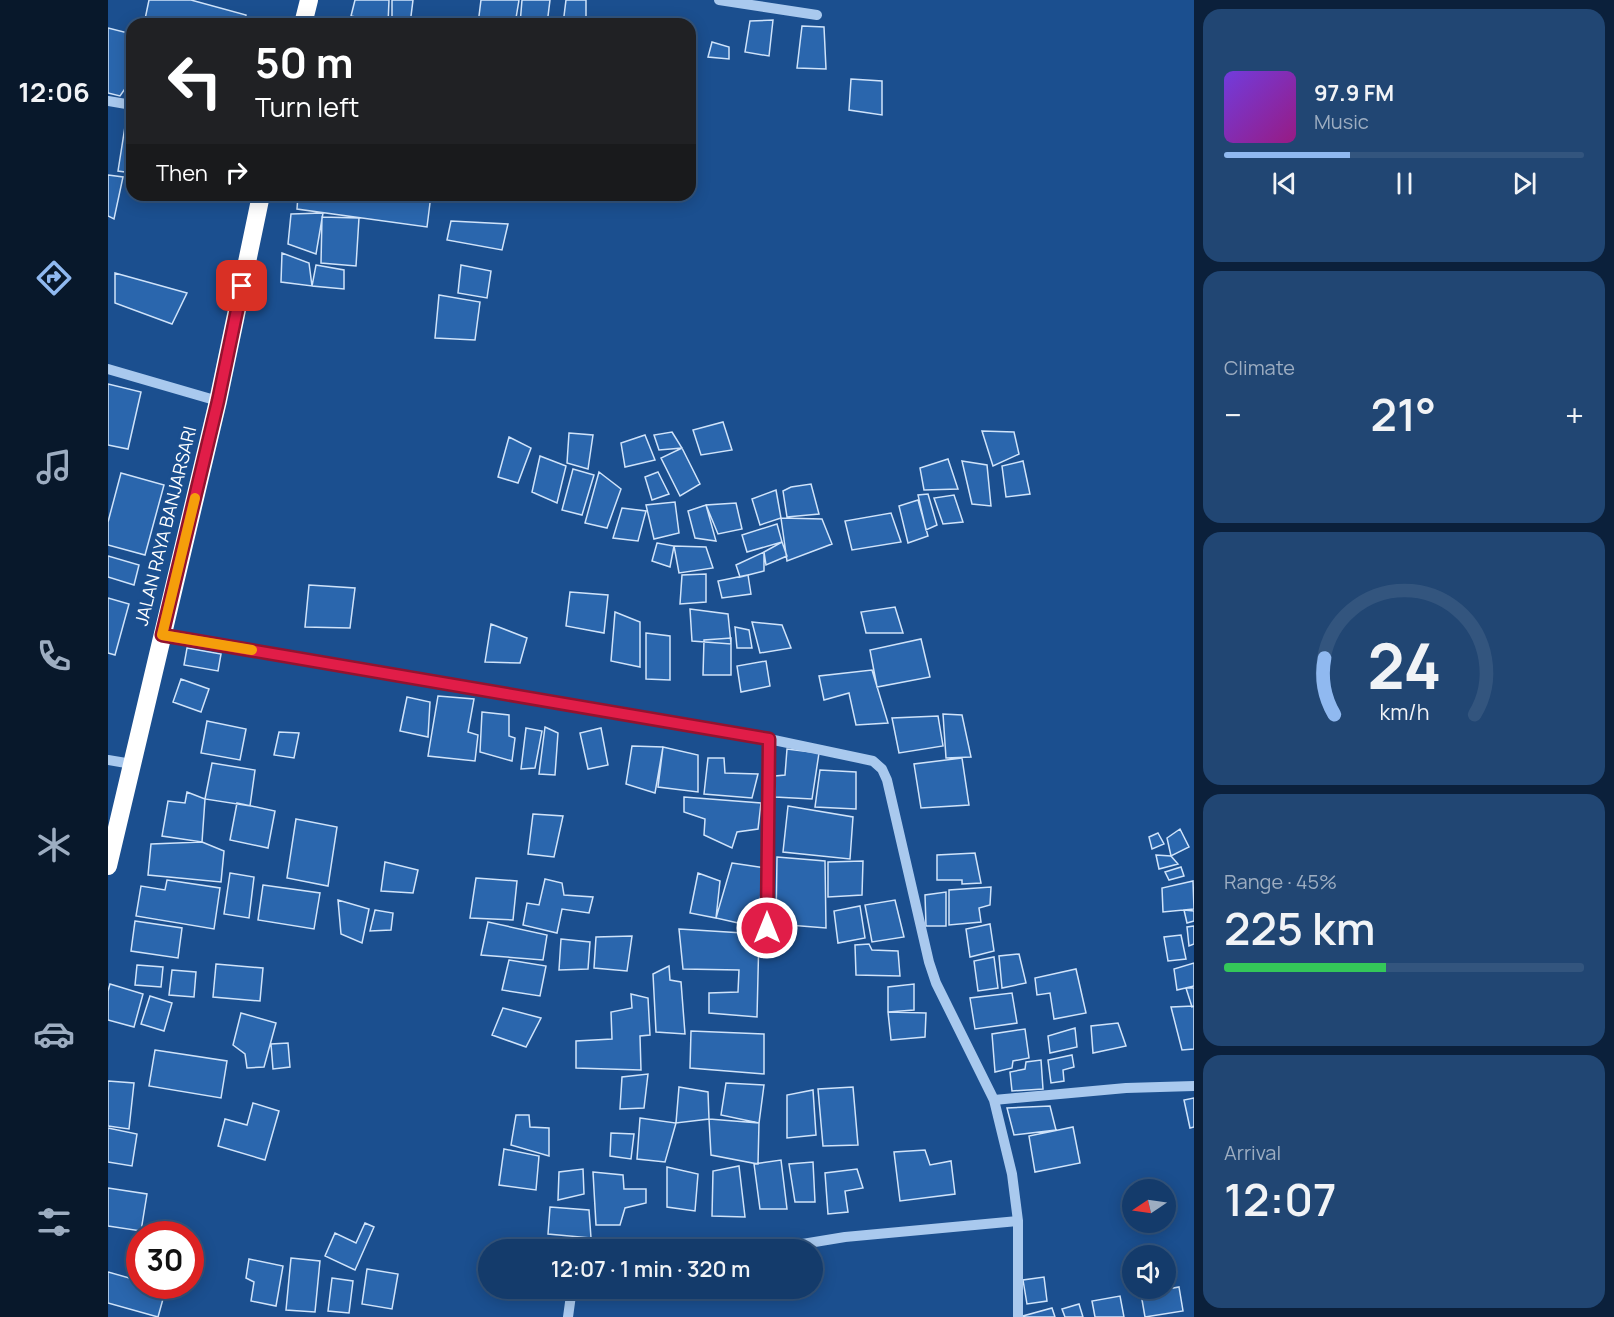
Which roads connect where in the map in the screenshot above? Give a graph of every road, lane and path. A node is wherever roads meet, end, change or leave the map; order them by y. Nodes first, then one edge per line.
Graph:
1 (309, 0) edge
2 (719, 0) edge
3 (817, 15) dead end
4 (304, 18) edge
5 (108, 101) edge
6 (126, 104) edge
7 (260, 201) edge
8 (108, 369) edge
9 (218, 401) junction
10 (162, 635) junction
11 (769, 739) junction
12 (108, 760) edge
13 (132, 764) junction
14 (108, 866) edge
15 (767, 928) dead end
16 (1194, 1086) edge
17 (993, 1100) junction
18 (1018, 1221) junction
19 (823, 1241) edge
20 (570, 1299) edge
21 (568, 1317) edge
22 (1018, 1317) edge

1 - 4 highway
2 - 3 street
5 - 6 street
7 - 9 highway, JALAN RAYA BANJARSARI
8 - 9 street
9 - 10 highway, JALAN RAYA BANJARSARI
10 - 11 street
10 - 13 highway, JALAN RAYA BANJARSARI
11 - 15 street
11 - 17 street
12 - 13 street
13 - 14 highway, JALAN RAYA BANJARSARI
16 - 17 street
17 - 18 street
18 - 19 street
18 - 22 street
20 - 21 street

